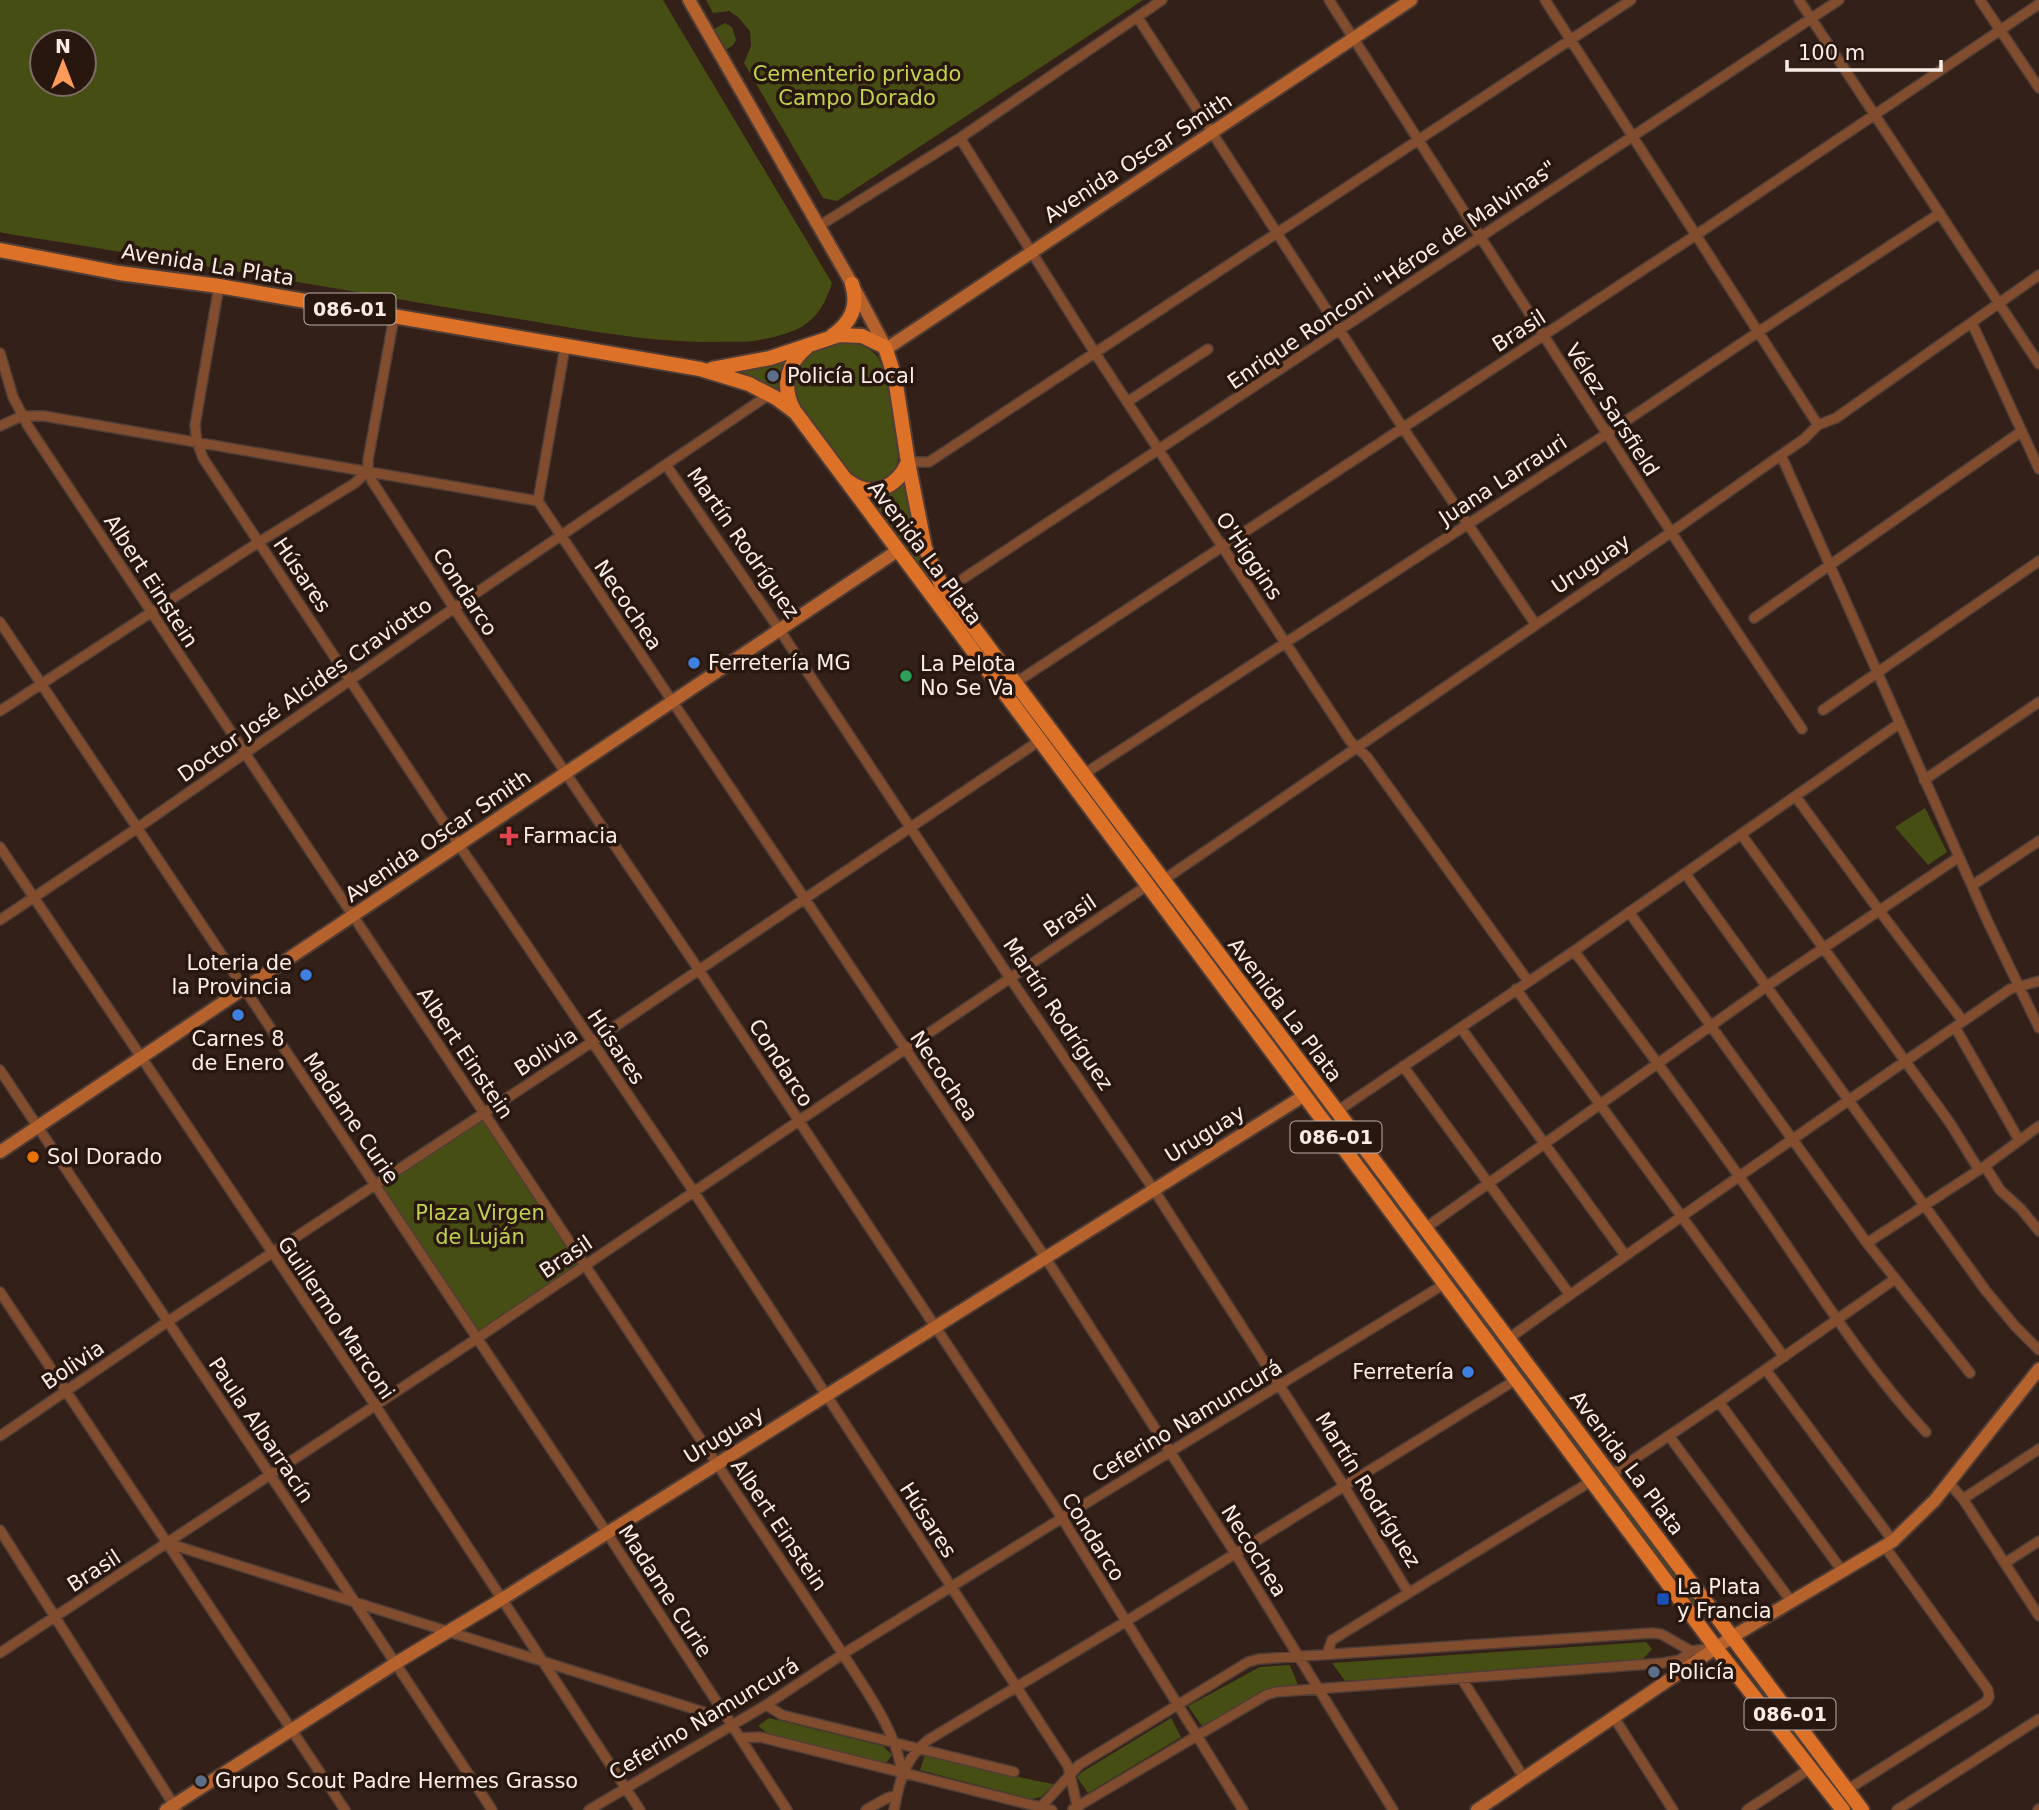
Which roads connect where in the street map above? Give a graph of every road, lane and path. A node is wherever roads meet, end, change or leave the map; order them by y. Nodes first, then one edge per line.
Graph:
1 (689, 0) edge
2 (1162, 0) edge
3 (1329, 0) edge
4 (1411, 0) edge
5 (1545, 0) edge
6 (1631, 0) edge
7 (1799, 0) edge
8 (1839, 0) edge
9 (1980, 0) edge
10 (2039, 4) edge
11 (1138, 18) junction
12 (1811, 18) junction
13 (2001, 30) junction
14 (1353, 38) junction
15 (1570, 40) junction
16 (2039, 88) edge
17 (1875, 115) junction
18 (1212, 132) junction
19 (1632, 136) junction
20 (960, 138) junction
21 (1419, 138) junction
22 (1940, 213) junction
23 (818, 226) junction
24 (1278, 232) junction
25 (1696, 235) junction
26 (1481, 238) junction
27 (0, 250) edge
28 (1031, 251) junction
29 (2039, 275) edge
30 (852, 284) junction
31 (219, 286) junction
32 (2000, 303) junction
33 (394, 317) junction
34 (1972, 323) junction
35 (1341, 330) junction
36 (1758, 332) junction
37 (832, 336) junction
38 (1542, 336) junction
39 (814, 343) junction
40 (565, 347) junction
41 (886, 348) junction
42 (1208, 349) dead end
43 (0, 353) edge
44 (1095, 353) junction
45 (2039, 364) edge
46 (700, 369) junction
47 (770, 394) junction
48 (1127, 402) junction
49 (796, 413) junction
50 (22, 416) junction
51 (1818, 425) junction
52 (0, 426) edge
53 (1403, 428) junction
54 (2022, 431) junction
55 (1608, 433) junction
56 (197, 442) junction
57 (1158, 451) junction
58 (1781, 455) junction
59 (908, 462) junction
60 (666, 465) junction
61 (2039, 469) edge
62 (368, 471) junction
63 (837, 471) junction
64 (538, 501) junction
65 (1466, 524) junction
66 (1670, 533) junction
67 (561, 535) junction
68 (259, 542) junction
69 (1221, 546) junction
70 (897, 551) junction
71 (2039, 561) edge
72 (1828, 565) junction
73 (964, 578) dead end
74 (454, 608) junction
75 (152, 612) junction
76 (1754, 618) dead end
77 (0, 622) edge
78 (1535, 625) junction
79 (779, 629) junction
80 (1286, 643) junction
81 (1877, 673) junction
82 (350, 680) junction
83 (1015, 683) junction
84 (40, 684) junction
85 (671, 702) junction
86 (2039, 702) edge
87 (1823, 710) dead end
88 (0, 711) edge
89 (1900, 723) junction
90 (1802, 729) dead end
91 (1039, 741) junction
92 (1356, 748) junction
93 (244, 754) junction
94 (566, 774) junction
95 (1084, 774) junction
96 (1924, 780) junction
97 (1796, 797) junction
98 (911, 827) junction
99 (135, 829) junction
100 (1741, 834) junction
101 (2039, 841) edge
102 (459, 845) junction
103 (0, 847) edge
104 (1959, 857) junction
105 (1685, 873) junction
106 (1155, 883) junction
107 (1973, 886) junction
108 (33, 898) junction
109 (805, 898) junction
110 (1878, 909) junction
111 (1629, 912) junction
112 (353, 918) junction
113 (0, 920) edge
114 (1825, 947) junction
115 (1574, 951) junction
116 (699, 970) junction
117 (1010, 978) junction
118 (1528, 981) junction
119 (2039, 981) edge
120 (1767, 986) junction
121 (2020, 986) junction
122 (1516, 989) junction
123 (244, 990) junction
124 (1963, 1021) junction
125 (1711, 1025) junction
126 (1955, 1027) junction
127 (1461, 1028) junction
128 (2039, 1028) edge
129 (592, 1042) junction
130 (905, 1049) junction
131 (140, 1058) junction
132 (1906, 1061) junction
133 (1658, 1063) junction
134 (1404, 1066) junction
135 (0, 1070) edge
136 (1305, 1094) junction
137 (1849, 1100) junction
138 (1601, 1104) junction
139 (485, 1112) junction
140 (1336, 1112) junction
141 (799, 1121) junction
142 (2039, 1126) edge
143 (37, 1127) junction
144 (1794, 1139) junction
145 (2019, 1140) junction
146 (1544, 1144) junction
147 (0, 1152) edge
148 (1982, 1168) junction
149 (1740, 1177) junction
150 (1488, 1184) junction
151 (376, 1186) junction
152 (1154, 1190) junction
153 (694, 1192) junction
154 (1923, 1205) junction
155 (1682, 1218) junction
156 (1424, 1229) junction
157 (2039, 1231) edge
158 (1867, 1243) junction
159 (272, 1254) junction
160 (1625, 1255) junction
161 (1045, 1257) junction
162 (584, 1265) junction
163 (1895, 1279) junction
164 (1446, 1283) junction
165 (0, 1292) edge
166 (1570, 1296) junction
167 (1839, 1320) junction
168 (167, 1322) junction
169 (934, 1325) junction
170 (476, 1339) junction
171 (1508, 1339) junction
172 (2039, 1350) edge
173 (1784, 1357) junction
174 (2039, 1369) edge
175 (1766, 1370) junction
176 (1970, 1373) dead end
177 (1517, 1379) junction
178 (1279, 1385) junction
179 (67, 1392) junction
180 (825, 1394) junction
181 (1719, 1402) junction
182 (375, 1405) junction
183 (1926, 1432) dead end
184 (0, 1436) edge
185 (1669, 1436) junction
186 (2039, 1449) edge
187 (1170, 1451) junction
188 (716, 1463) junction
189 (272, 1475) junction
190 (1609, 1476) junction
191 (1592, 1480) junction
192 (1948, 1482) junction
193 (1344, 1486) junction
194 (1963, 1499) junction
195 (1062, 1518) junction
196 (0, 1530) edge
197 (607, 1533) junction
198 (2039, 1541) edge
199 (167, 1543) junction
200 (1889, 1544) junction
201 (1235, 1553) junction
202 (2005, 1563) junction
203 (1843, 1572) junction
204 (951, 1588) junction
205 (1408, 1592) junction
206 (502, 1599) junction
207 (1791, 1601) junction
208 (354, 1603) junction
209 (2039, 1616) edge
210 (55, 1617) junction
211 (1125, 1622) junction
212 (448, 1631) junction
213 (1732, 1637) junction
214 (1716, 1648) junction
215 (1692, 1651) junction
216 (0, 1653) edge
217 (843, 1654) junction
218 (1327, 1654) junction
219 (1297, 1656) junction
220 (543, 1662) junction
221 (396, 1663) junction
222 (1462, 1679) junction
223 (1016, 1688) junction
224 (1318, 1689) junction
225 (1177, 1704) junction
226 (766, 1705) junction
227 (724, 1713) junction
228 (1615, 1718) junction
229 (2039, 1719) edge
230 (733, 1725) junction
231 (293, 1729) junction
232 (1196, 1735) junction
233 (740, 1738) junction
234 (896, 1742) junction
235 (918, 1748) junction
236 (1811, 1768) junction
237 (902, 1772) junction
238 (1014, 1772) dead end
239 (1070, 1772) junction
240 (1524, 1778) junction
241 (626, 1787) junction
242 (1847, 1790) junction
243 (897, 1795) junction
244 (172, 1808) edge
245 (1039, 1809) edge
246 (1076, 1809) edge
247 (345, 1810) edge
248 (492, 1810) edge
249 (589, 1810) edge
250 (640, 1810) edge
251 (787, 1810) edge
252 (866, 1810) edge
253 (894, 1810) edge
254 (1052, 1810) edge
255 (1243, 1810) edge
256 (1393, 1810) edge
257 (1477, 1810) edge
258 (1674, 1810) edge
259 (1747, 1810) edge
260 (1843, 1810) edge
261 (1862, 1810) edge
262 (1897, 1810) edge

1 - 23 main road
2 - 11 street
3 - 14 street, Vélez Sarsfield
4 - 14 main road, Avenida Oscar Smith
5 - 15 street
6 - 15 street
7 - 12 street
8 - 12 street, Enrique Ronconi "Héroe de Malvinas"
9 - 13 street
10 - 13 street, Brasil
11 - 18 street
11 - 20 street
12 - 17 street
12 - 19 street, Enrique Ronconi "Héroe de Malvinas"
13 - 16 street
13 - 17 street, Brasil
14 - 18 main road, Avenida Oscar Smith
14 - 21 street, Vélez Sarsfield
15 - 19 street
15 - 21 street
17 - 22 street
17 - 25 street, Brasil
18 - 24 street
18 - 28 main road, Avenida Oscar Smith
19 - 25 street
19 - 26 street, Enrique Ronconi "Héroe de Malvinas"
20 - 23 street
20 - 28 street, O'Higgins
21 - 24 street
21 - 26 street, Vélez Sarsfield
22 - 32 street
22 - 36 street, Juana Larrauri
23 - 30 main road
24 - 35 street
24 - 44 street
25 - 36 street
25 - 38 street, Brasil
26 - 35 street, Enrique Ronconi "Héroe de Malvinas"
26 - 38 street, Vélez Sarsfield
27 - 31 main road, Avenida La Plata / 086-01
28 - 41 main road, Avenida Oscar Smith
28 - 44 street, O'Higgins
29 - 32 street, Uruguay
30 - 37 main road
30 - 41 main road
31 - 33 main road, Avenida La Plata / 086-01
31 - 56 street, Húsares
32 - 34 street, Uruguay
32 - 45 street
33 - 40 main road, Avenida La Plata / 086-01
33 - 62 street
34 - 51 street, Uruguay
34 - 54 street
35 - 53 street
35 - 57 street, Enrique Ronconi "Héroe de Malvinas"
36 - 51 street
36 - 55 street, Juana Larrauri
37 - 39 main road, Avenida La Plata
37 - 41 main road, Avenida La Plata
38 - 53 street, Brasil
38 - 55 street, Vélez Sarsfield
39 - 46 main road, Avenida La Plata / 086-01
39 - 49 main road
40 - 46 main road, Avenida La Plata / 086-01
40 - 64 street
41 - 59 main road, Avenida La Plata
42 - 48 street
43 - 50 street, Albert Einstein
44 - 48 street, O'Higgins
44 - 59 street
46 - 47 main road, Avenida La Plata / 086-01
47 - 49 main road, Avenida La Plata / 086-01
47 - 60 street, Doctor José Alcides Craviotto
48 - 57 street, O'Higgins
49 - 63 main road, Avenida La Plata
50 - 52 street
50 - 56 street
50 - 75 street, Albert Einstein
51 - 58 street, Uruguay
53 - 65 street
53 - 69 street, Brasil
54 - 61 street
54 - 72 street
55 - 65 street, Juana Larrauri
55 - 66 street, Vélez Sarsfield
56 - 62 street
56 - 68 street, Húsares
57 - 69 street, O'Higgins
57 - 73 street, Enrique Ronconi "Héroe de Malvinas"
58 - 66 street, Uruguay
58 - 72 street
59 - 63 main road
59 - 83 main road, Avenida La Plata / 086-01
60 - 67 street, Doctor José Alcides Craviotto
60 - 79 street, Martín Rodríguez
62 - 64 street
62 - 68 street
62 - 74 street, Condarco
63 - 70 main road, Avenida La Plata / 086-01
64 - 67 street, Necochea
65 - 78 street
65 - 80 street, Juana Larrauri
66 - 78 street, Uruguay
66 - 90 street, Vélez Sarsfield
67 - 74 street, Doctor José Alcides Craviotto
67 - 85 street, Necochea
68 - 75 street
68 - 82 street, Húsares
69 - 80 street, O'Higgins
69 - 83 street, Brasil
70 - 79 main road, Avenida Oscar Smith
70 - 91 main road, Avenida La Plata / 086-01
71 - 81 street
72 - 76 street
72 - 81 street
74 - 82 street, Doctor José Alcides Craviotto
74 - 94 street, Condarco
75 - 84 street
75 - 93 street, Albert Einstein
77 - 84 street, Madame Curie
78 - 92 street, Uruguay
79 - 85 main road, Avenida Oscar Smith
79 - 98 street, Martín Rodríguez
80 - 92 street, O'Higgins
80 - 95 street, Juana Larrauri
81 - 87 street
81 - 89 street
82 - 93 street, Doctor José Alcides Craviotto
82 - 102 street, Húsares
83 - 95 main road, Avenida La Plata / 086-01
84 - 88 street
84 - 99 street, Madame Curie
85 - 94 main road, Avenida Oscar Smith
85 - 109 street, Necochea
86 - 96 street
89 - 96 street
89 - 97 street
91 - 98 street, Bolivia
91 - 106 main road, Avenida La Plata / 086-01
92 - 106 street, Uruguay
92 - 118 street, O'Higgins
93 - 99 street, Doctor José Alcides Craviotto
93 - 112 street, Albert Einstein
94 - 102 main road, Avenida Oscar Smith
94 - 116 street, Condarco
95 - 106 main road, Avenida La Plata / 086-01
96 - 104 street
97 - 100 street
97 - 110 street
98 - 109 street, Bolivia
98 - 117 street, Martín Rodríguez
99 - 108 street, Doctor José Alcides Craviotto
99 - 123 street, Madame Curie
100 - 105 street
100 - 114 street
101 - 107 street
102 - 112 main road, Avenida Oscar Smith
102 - 129 street, Húsares
103 - 108 street, Guillermo Marconi
104 - 107 street
104 - 110 street
105 - 111 street
105 - 120 street
106 - 117 street, Brasil
106 - 136 main road, Avenida La Plata / 086-01
106 - 140 main road, Avenida La Plata / 086-01
107 - 121 street
108 - 113 street, Doctor José Alcides Craviotto
108 - 131 street, Guillermo Marconi
109 - 116 street, Bolivia
109 - 130 street, Necochea
110 - 114 street
110 - 124 street
111 - 115 street
111 - 125 street
112 - 123 main road, Avenida Oscar Smith
112 - 139 street, Albert Einstein
114 - 120 street
114 - 132 street
115 - 118 street
115 - 133 street
116 - 129 street, Bolivia
116 - 141 street, Condarco
117 - 130 street, Brasil
117 - 152 street, Martín Rodríguez
118 - 122 street
119 - 121 street
120 - 125 street
120 - 137 street
121 - 124 street
121 - 128 street
122 - 127 street
122 - 138 street
123 - 131 main road, Avenida Oscar Smith
123 - 151 street, Madame Curie
124 - 126 street
125 - 133 street
125 - 144 street
126 - 132 street
126 - 145 street
127 - 134 street
127 - 146 street
129 - 139 street, Bolivia
129 - 153 street, Húsares
130 - 141 street, Brasil
130 - 161 street, Necochea
131 - 143 main road, Avenida Oscar Smith
131 - 159 street, Guillermo Marconi
132 - 137 street
132 - 148 street
133 - 138 street
133 - 149 street
134 - 140 street
134 - 150 street
135 - 143 street, Paula Albarracín
136 - 152 main road, Uruguay
136 - 164 main road, Avenida La Plata / 086-01
137 - 144 street
137 - 154 street
138 - 146 street
138 - 155 street
139 - 151 street, Bolivia
139 - 162 street, Albert Einstein
140 - 156 main road, Avenida La Plata / 086-01
141 - 153 street, Brasil
141 - 169 street, Condarco
142 - 145 street
143 - 147 main road, Avenida Oscar Smith
143 - 168 street, Paula Albarracín
144 - 149 street
144 - 158 street
145 - 148 street
146 - 150 street
146 - 160 street
148 - 154 street
148 - 157 street
149 - 155 street
149 - 167 street
150 - 156 street
150 - 166 street
151 - 159 street, Bolivia
151 - 170 street, Madame Curie
152 - 161 main road, Uruguay
152 - 178 street, Martín Rodríguez
153 - 162 street, Brasil
153 - 180 street, Húsares
154 - 158 street
154 - 172 street
155 - 160 street
155 - 173 street
156 - 171 main road, Avenida La Plata / 086-01
158 - 163 street
159 - 168 street, Bolivia
159 - 182 street, Guillermo Marconi
160 - 166 street
161 - 169 main road, Uruguay
161 - 187 street, Necochea
162 - 170 street, Brasil
162 - 188 street, Albert Einstein
163 - 167 street
163 - 176 street
164 - 177 main road, Avenida La Plata / 086-01
164 - 178 street, Ceferino Namuncurá
165 - 179 street
166 - 171 street
167 - 173 street
167 - 183 street
168 - 179 street, Bolivia
168 - 189 street, Paula Albarracín
169 - 180 main road, Uruguay
169 - 195 street, Condarco
170 - 182 street, Brasil
170 - 197 street, Madame Curie
171 - 190 main road, Avenida La Plata / 086-01
173 - 175 street
174 - 192 main road
175 - 181 street
175 - 200 street
177 - 191 main road, Avenida La Plata / 086-01
177 - 193 street
178 - 187 street, Ceferino Namuncurá
178 - 193 street, Martín Rodríguez
179 - 184 street, Bolivia
179 - 199 street
180 - 188 main road, Uruguay
180 - 204 street, Húsares
181 - 185 street
181 - 203 street
182 - 189 street, Brasil
182 - 206 street, Guillermo Marconi
185 - 190 street
185 - 207 street
186 - 194 street
187 - 195 street, Ceferino Namuncurá
187 - 201 street, Necochea
188 - 197 main road, Uruguay
188 - 217 street, Albert Einstein
189 - 199 street, Brasil
189 - 208 street, Paula Albarracín
190 - 213 main road, Avenida La Plata / 086-01
191 - 205 street
191 - 214 main road, Avenida La Plata / 086-01
192 - 194 street
192 - 200 main road
193 - 201 street
193 - 205 street, Martín Rodríguez
194 - 202 street
195 - 204 street, Ceferino Namuncurá
195 - 211 street, Condarco
196 - 210 street
197 - 206 main road, Uruguay
197 - 227 street, Madame Curie
198 - 202 street
199 - 208 street
199 - 210 street, Brasil
199 - 231 street
200 - 203 main road
200 - 242 street
201 - 211 street
201 - 219 street, Necochea
202 - 209 street
203 - 207 main road
204 - 217 street, Ceferino Namuncurá
204 - 223 street, Húsares
205 - 218 street
206 - 212 main road, Uruguay
206 - 220 street, Guillermo Marconi
207 - 213 main road
208 - 212 street
208 - 221 street, Paula Albarracín
210 - 216 street, Brasil
210 - 244 street
211 - 223 street
211 - 225 street, Condarco
212 - 220 street
212 - 221 main road, Uruguay
213 - 214 main road
213 - 242 main road, Avenida La Plata / 086-01
214 - 215 street
214 - 228 main road
214 - 236 main road, Avenida La Plata / 086-01
215 - 218 street
215 - 222 street
217 - 226 street, Ceferino Namuncurá
217 - 234 street, Albert Einstein
218 - 219 street
219 - 224 street, Necochea
219 - 225 street
220 - 227 street
220 - 241 street, Guillermo Marconi
221 - 231 main road, Uruguay
221 - 248 street, Paula Albarracín
222 - 224 street
222 - 240 street
223 - 235 street
223 - 239 street, Húsares
224 - 232 street
224 - 256 street, Necochea
225 - 232 street, Condarco
225 - 239 street
226 - 230 street, Ceferino Namuncurá
226 - 234 street
227 - 230 street, Madame Curie
228 - 240 main road
228 - 258 street
229 - 262 street
230 - 233 street, Madame Curie
230 - 241 street, Ceferino Namuncurá
231 - 244 main road, Uruguay
231 - 247 street
232 - 246 street
232 - 255 street, Condarco
233 - 237 street
233 - 251 street, Madame Curie
234 - 235 street
234 - 237 street, Albert Einstein
235 - 237 street
235 - 238 street
236 - 259 street
236 - 260 main road, Avenida La Plata / 086-01
237 - 243 street
237 - 245 street
239 - 245 street
239 - 246 street, Húsares
240 - 257 main road
241 - 249 street, Ceferino Namuncurá
241 - 250 street, Guillermo Marconi
242 - 261 main road, Avenida La Plata / 086-01
243 - 252 street
243 - 253 street
245 - 254 street

